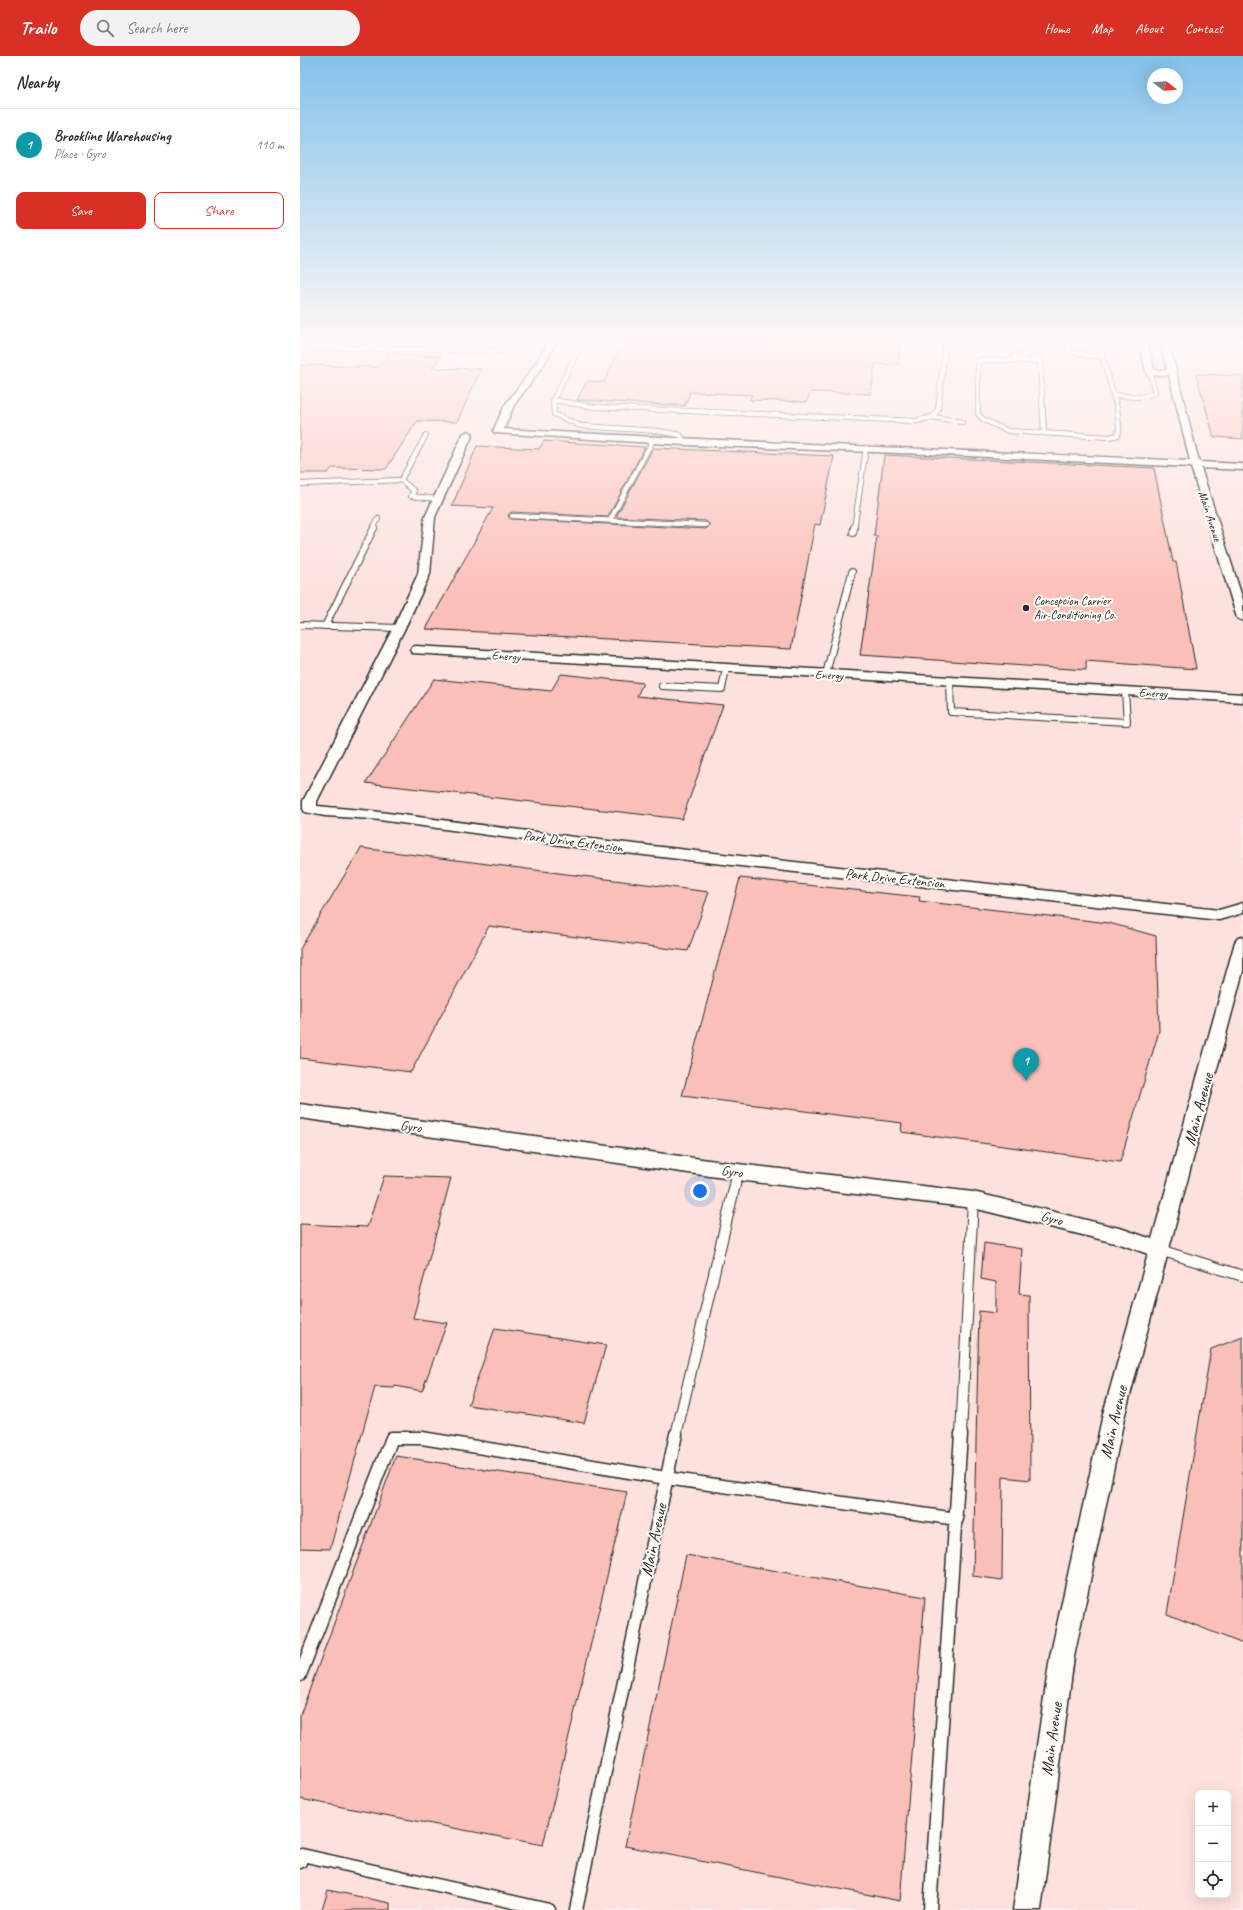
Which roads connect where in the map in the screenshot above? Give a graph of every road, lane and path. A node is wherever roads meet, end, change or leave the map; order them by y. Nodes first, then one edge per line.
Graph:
1 (499, 430) edge
2 (635, 430) edge
3 (1004, 430) edge
4 (1044, 430) edge
5 (1120, 430) edge
6 (1186, 430) edge
7 (1044, 433) junction
8 (468, 434) dead end
9 (426, 435) dead end
10 (653, 440) junction
11 (685, 442) junction
12 (866, 448) junction
13 (1195, 464) junction
14 (1243, 467) edge
15 (402, 480) junction
16 (300, 484) edge
17 (437, 499) junction
18 (512, 516) dead end
19 (378, 519) dead end
20 (610, 520) junction
21 (706, 525) dead end
22 (853, 533) dead end
23 (852, 572) dead end
24 (1243, 618) edge
25 (300, 625) edge
26 (325, 626) junction
27 (399, 628) junction
28 (416, 650) dead end
29 (726, 669) junction
30 (826, 674) junction
31 (950, 681) junction
32 (662, 686) dead end
33 (1125, 691) junction
34 (1243, 698) edge
35 (1243, 908) edge
36 (1243, 942) edge
37 (300, 1111) edge
38 (738, 1172) junction
39 (973, 1200) junction
40 (1160, 1250) junction
41 (1243, 1276) edge
42 (666, 1478) junction
43 (957, 1519) junction
44 (300, 1675) edge
45 (301, 1858) edge
46 (549, 1910) edge
47 (576, 1910) edge
48 (930, 1910) edge
49 (1028, 1910) edge

1 - 10 street
2 - 11 lane
3 - 7 lane
4 - 7 lane
5 - 7 lane
6 - 13 street, Main Avenue
8 - 17 street, Park Drive Extension
9 - 15 lane
10 - 11 street
10 - 20 lane
11 - 12 street
12 - 13 street
12 - 22 lane
13 - 14 street
13 - 24 street, Main Avenue
15 - 16 lane
15 - 17 lane
17 - 27 street, Park Drive Extension
18 - 20 lane
19 - 26 lane
20 - 21 lane
23 - 30 lane
25 - 26 lane
26 - 27 lane
27 - 35 street, Park Drive Extension
28 - 29 street, Energy
29 - 30 street, Energy
29 - 32 lane
30 - 31 street, Energy
31 - 33 street, Energy
31 - 33 lane
33 - 34 street, Energy
36 - 40 street, Main Avenue
37 - 38 street, Gyro
38 - 39 street, Gyro
38 - 42 lane, Main Avenue
39 - 40 street, Gyro
39 - 43 lane
40 - 41 lane
40 - 49 street, Main Avenue
42 - 43 lane
42 - 44 lane
42 - 47 lane, Main Avenue
43 - 48 lane
45 - 46 lane

